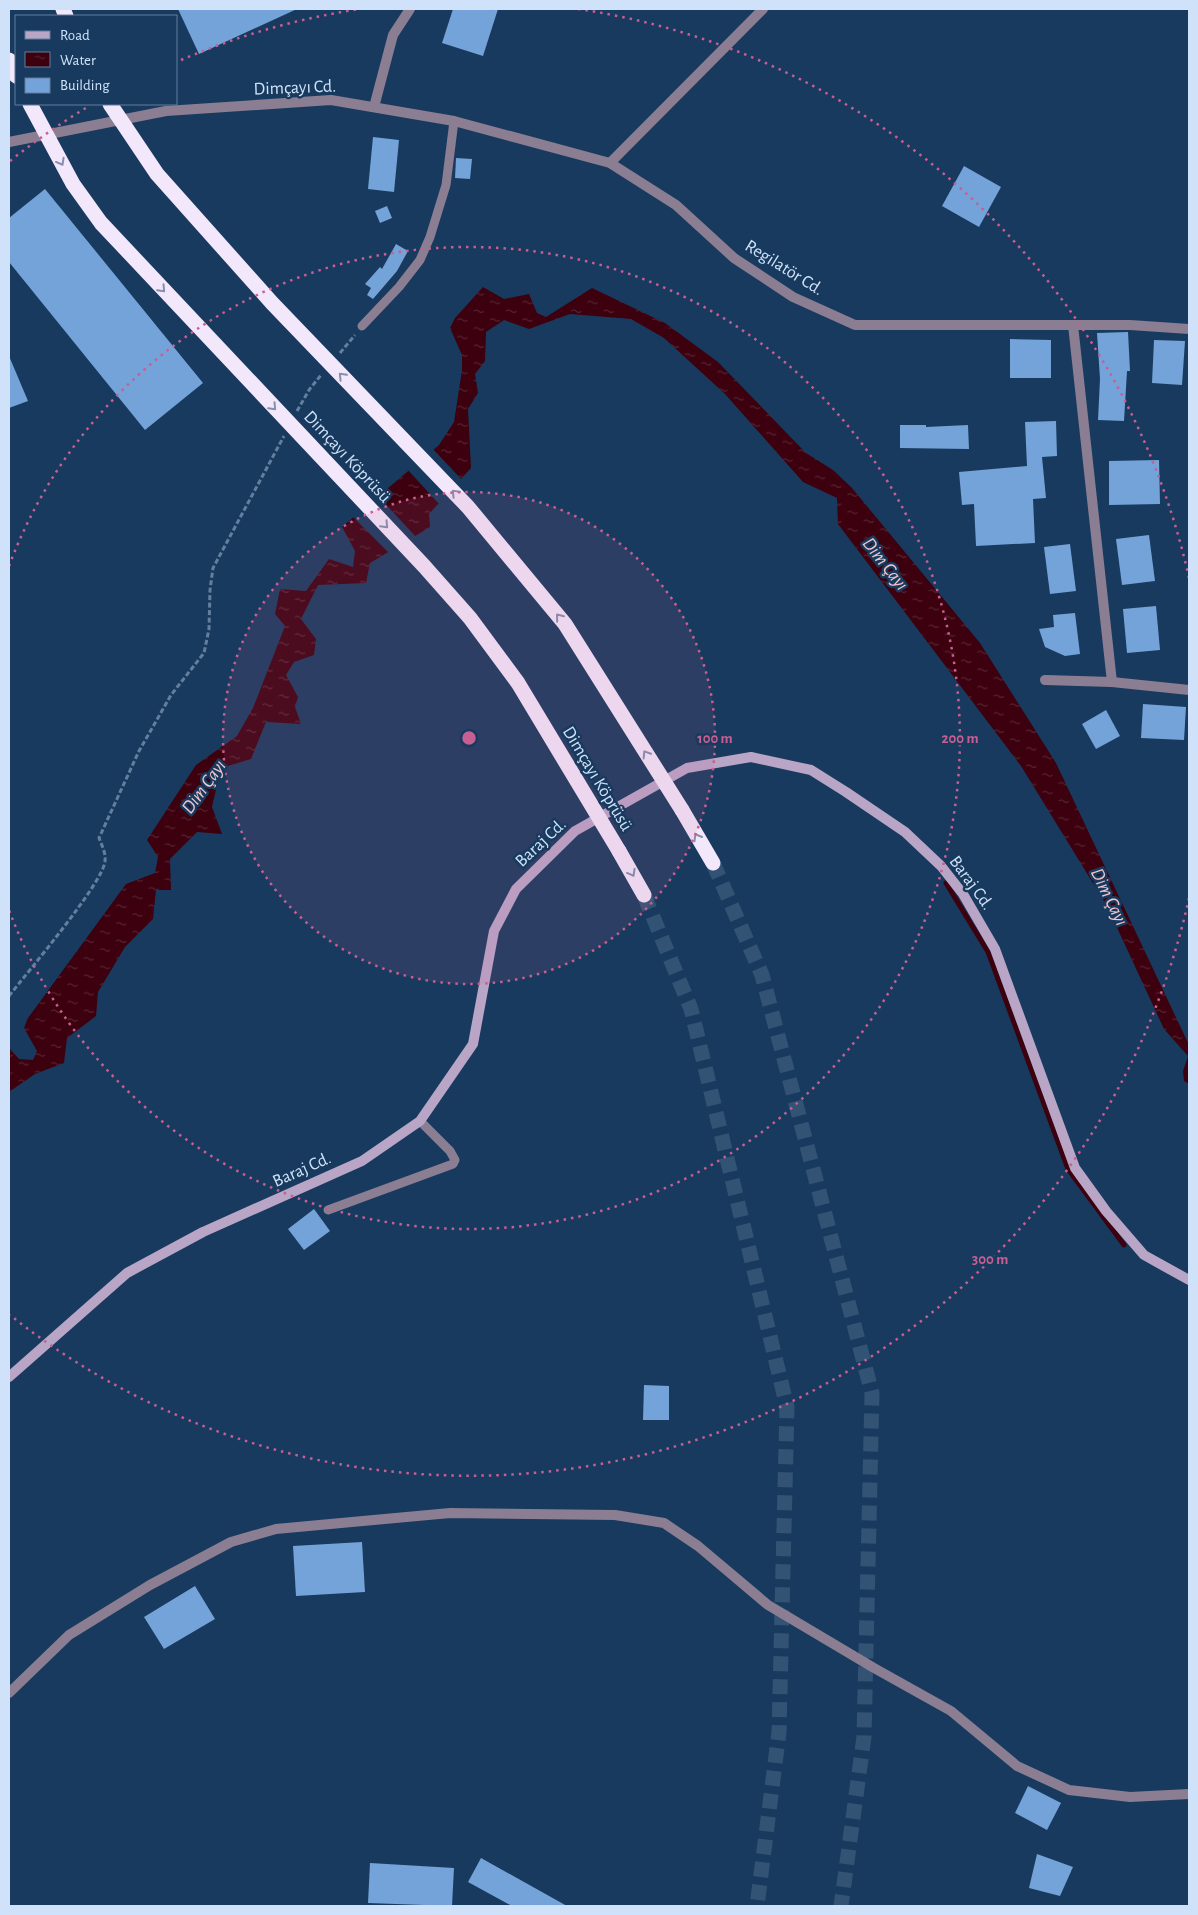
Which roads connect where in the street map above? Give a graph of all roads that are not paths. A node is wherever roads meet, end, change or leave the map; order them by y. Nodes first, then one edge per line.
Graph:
1 (410, 9) edge
2 (763, 9) edge
3 (31, 105) edge
4 (111, 105) edge
5 (374, 107) junction
6 (454, 120) junction
7 (9, 142) edge
8 (610, 163) junction
9 (1073, 325) junction
10 (362, 326) road end
11 (1189, 329) edge
12 (1045, 680) dead end
13 (1112, 682) junction
14 (1189, 690) edge
15 (713, 864) tunnel mouth
16 (644, 895) tunnel mouth
17 (420, 1121) junction
18 (328, 1210) dead end
19 (1189, 1280) edge
20 (9, 1377) edge
21 (9, 1693) edge
22 (1189, 1794) edge

1 - 5 street
2 - 8 street
3 -> 16 highway, Dimçayı Köprüsü, bridge
15 -> 4 highway, bridge
5 - 6 street, Dimçayı Cd.
5 - 7 street, Dimçayı Cd.
6 - 8 street, Regilatör Cd.
6 - 10 lane
8 - 9 street, Regilatör Cd.
9 - 11 street, Regilatör Cd.
9 - 13 street
12 - 13 street
13 - 14 street
17 - 18 lane
17 - 19 street, Baraj Cd.
17 - 20 street, Baraj Cd.
21 - 22 street

